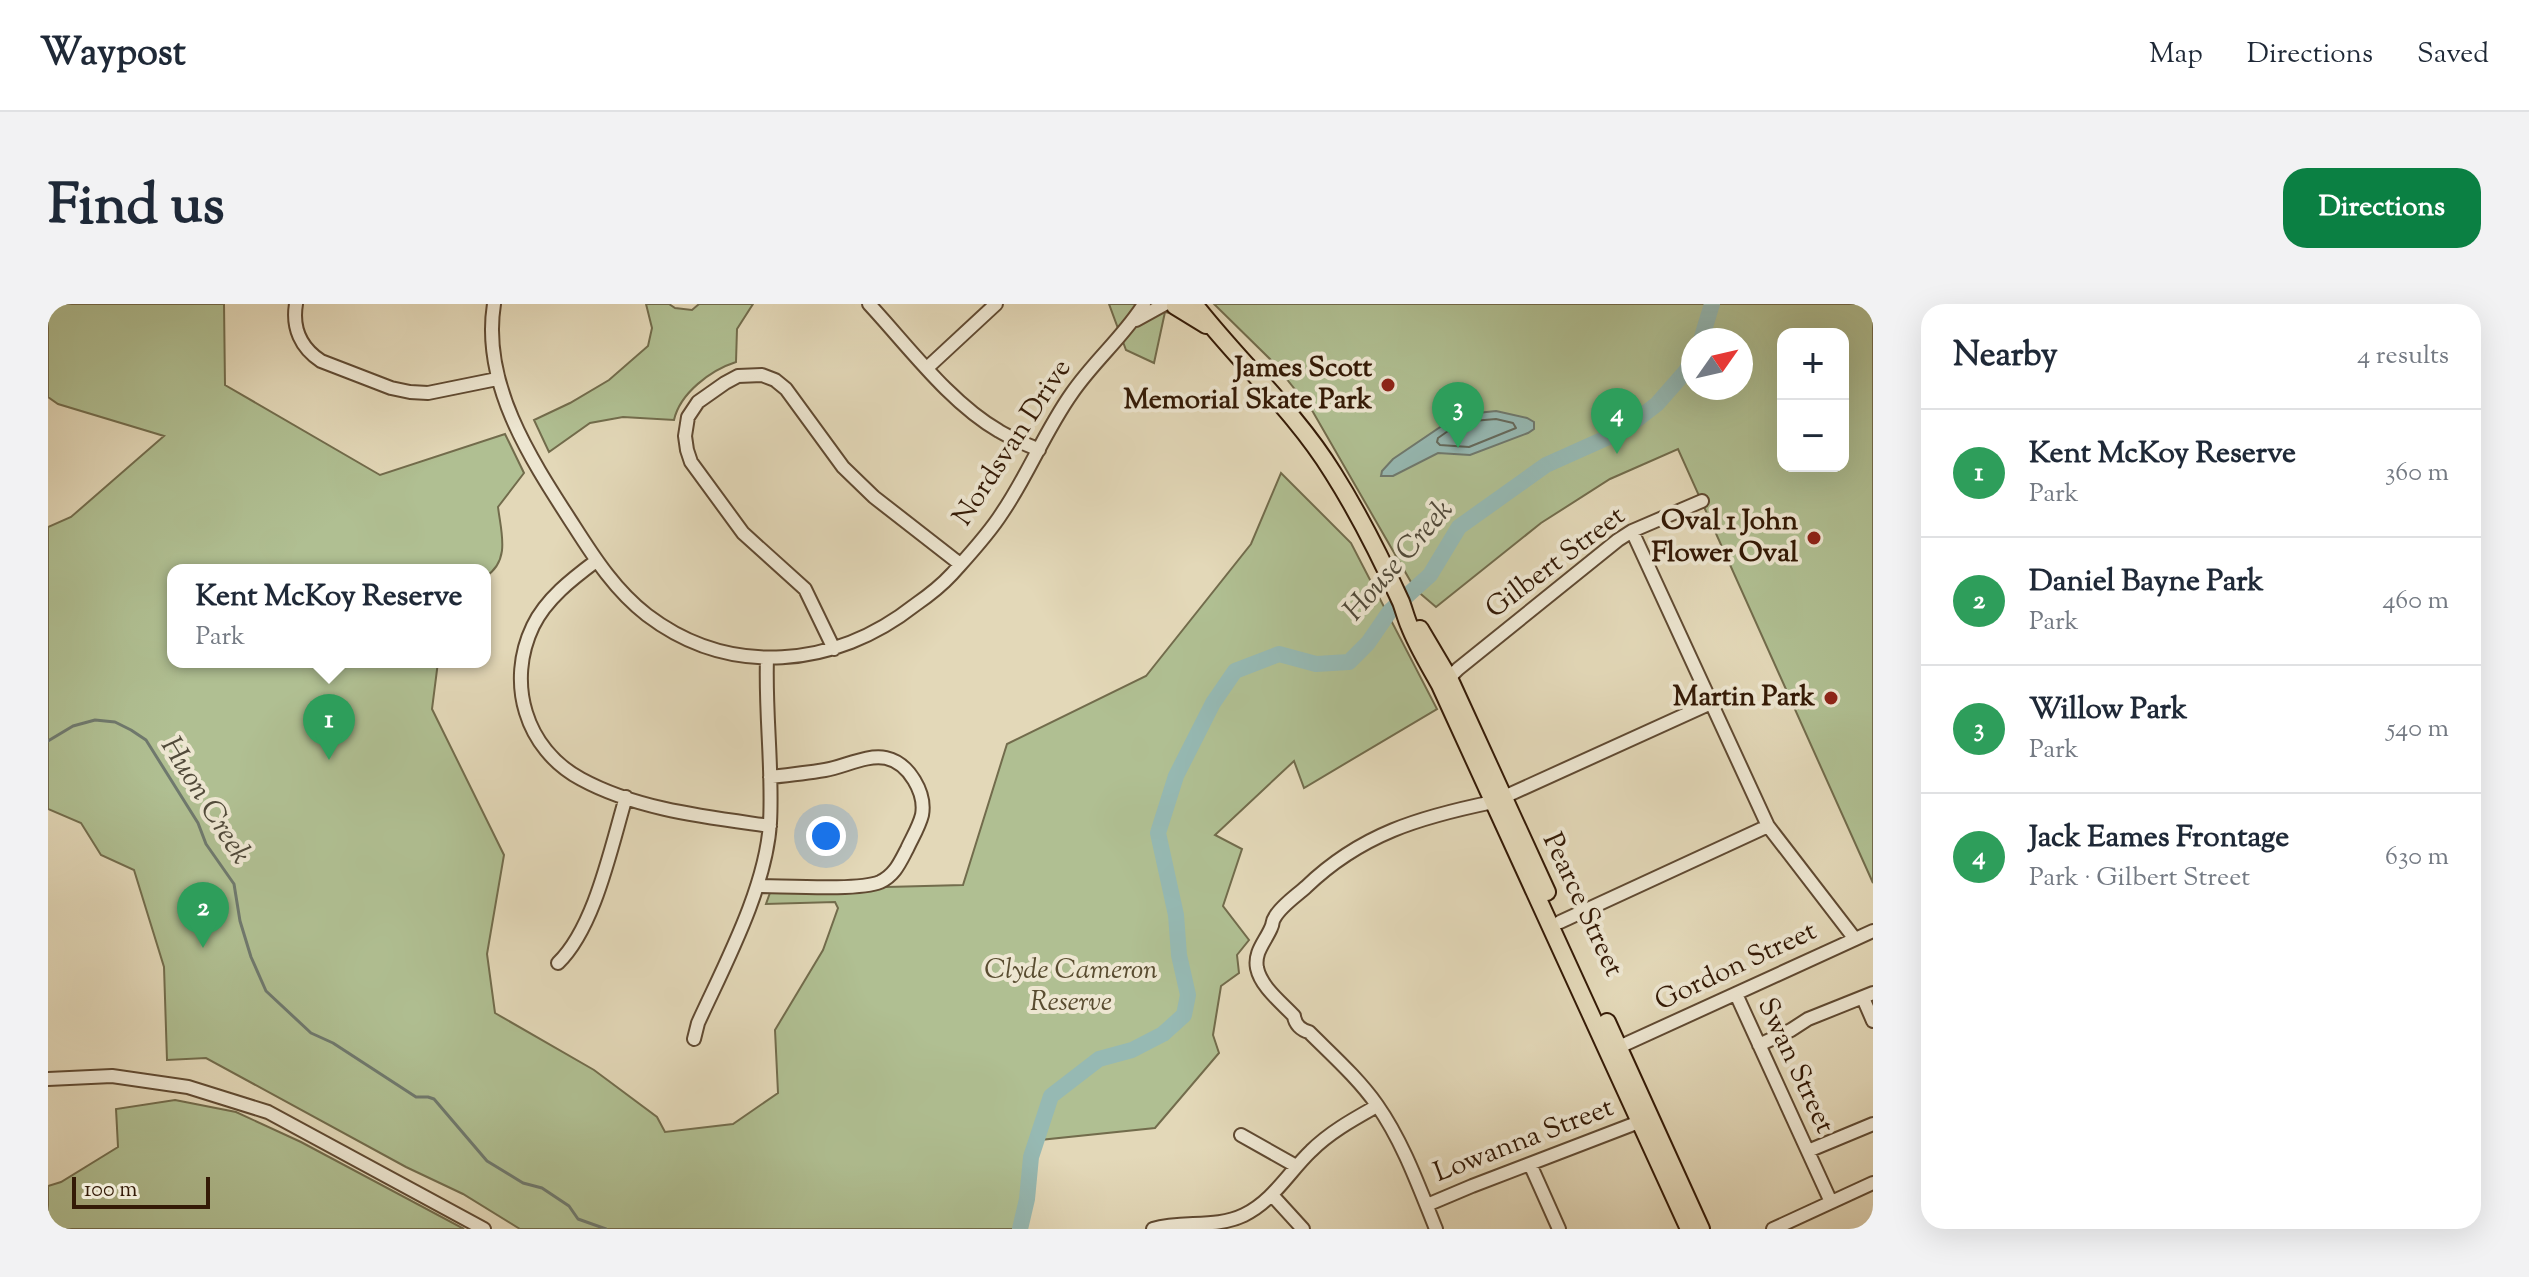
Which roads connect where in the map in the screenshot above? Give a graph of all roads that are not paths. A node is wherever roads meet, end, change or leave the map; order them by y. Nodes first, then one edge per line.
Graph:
1 (296, 304) edge
2 (494, 304) edge
3 (869, 304) edge
4 (996, 304) edge
5 (1144, 304) edge
6 (1194, 304) edge
7 (1171, 305) edge
8 (1133, 322) junction
9 (1214, 330) junction
10 (927, 368) junction
11 (497, 379) junction
12 (1039, 450) junction
13 (1702, 501) dead end
14 (1632, 531) junction
15 (596, 561) junction
16 (960, 564) junction
17 (834, 649) junction
18 (767, 658) junction
19 (1444, 682) junction
20 (1711, 703) junction
21 (770, 777) junction
22 (626, 797) junction
23 (1498, 800) junction
24 (770, 826) junction
25 (1768, 826) junction
26 (757, 886) junction
27 (1560, 922) junction
28 (1873, 931) edge
29 (1855, 939) junction
30 (558, 963) dead end
31 (1736, 994) junction
32 (1868, 995) edge
33 (1873, 1021) edge
34 (694, 1039) dead end
35 (1759, 1045) junction
36 (1614, 1049) junction
37 (48, 1079) edge
38 (1377, 1106) junction
39 (1644, 1119) junction
40 (1873, 1124) edge
41 (1241, 1135) dead end
42 (1808, 1151) junction
43 (1530, 1164) junction
44 (1296, 1166) junction
45 (1873, 1183) edge
46 (1272, 1195) junction
47 (1831, 1202) junction
48 (1427, 1205) junction
49 (1189, 1227) edge
50 (484, 1229) edge
51 (1153, 1229) edge
52 (1303, 1229) edge
53 (1436, 1229) edge
54 (1559, 1229) edge
55 (1689, 1229) edge
56 (1701, 1229) edge
57 (1773, 1229) edge

1 - 11 street
2 - 11 street, Nordsvan Drive
3 - 10 street
4 - 10 street
5 - 8 street, Nordsvan Drive
6 - 9 main road, Pearce Street
7 - 8 street, Nordsvan Drive
7 - 9 main road, Pearce Street
8 - 12 street, Nordsvan Drive
9 - 19 main road, Pearce Street
10 - 12 street
11 - 15 street, Nordsvan Drive
12 - 16 street, Nordsvan Drive
13 - 14 street, Gilbert Street
14 - 19 street, Gilbert Street
14 - 20 street
15 - 18 street, Nordsvan Drive
15 - 22 street
16 - 17 street, Nordsvan Drive
16 - 17 street
17 - 18 street, Nordsvan Drive
18 - 21 street
19 - 23 main road, Pearce Street
20 - 23 street
20 - 25 street
21 - 24 street
21 - 26 street
22 - 24 street
22 - 30 street
23 - 27 main road, Pearce Street
23 - 36 main road, Pearce Street
23 - 38 street
24 - 26 street
25 - 27 street
25 - 29 street
26 - 34 street
27 - 36 main road, Pearce Street
28 - 29 street, Gordon Street
29 - 31 street, Gordon Street
31 - 35 street, Swan Street
31 - 36 street, Gordon Street
32 - 33 street
32 - 35 street
35 - 42 street, Swan Street
36 - 39 main road, Pearce Street
37 - 50 street
38 - 44 street
38 - 48 street
39 - 43 street, Lowanna Street
39 - 55 main road, Pearce Street
39 - 56 main road, Pearce Street
40 - 42 street
41 - 44 street
42 - 47 street, Swan Street
43 - 48 street, Lowanna Street
43 - 54 street
44 - 46 street
45 - 47 street
46 - 49 street
46 - 52 street
47 - 57 street
48 - 53 street
49 - 51 street

